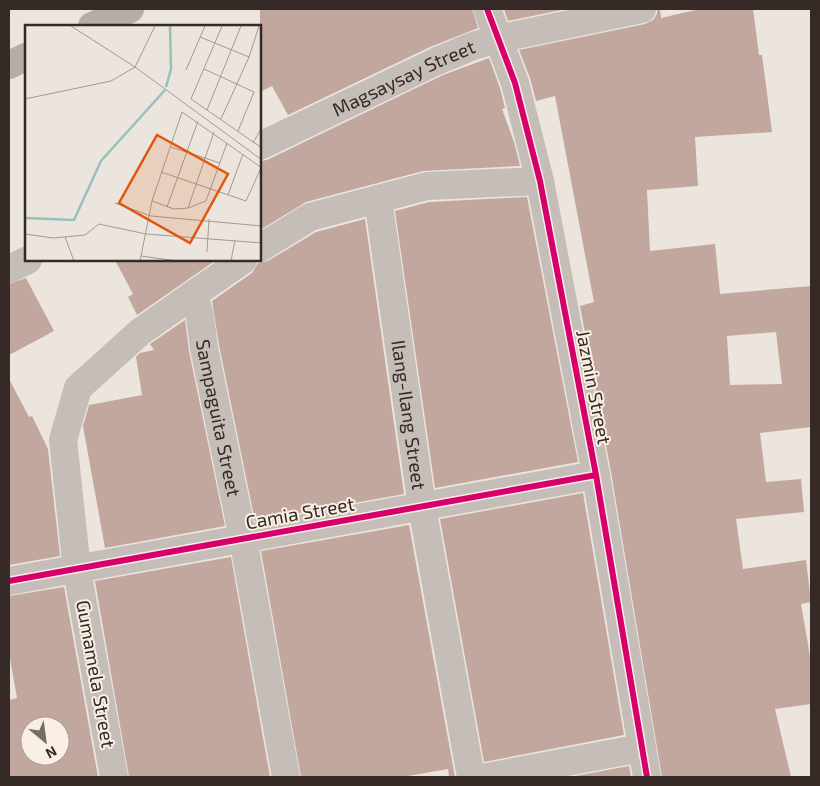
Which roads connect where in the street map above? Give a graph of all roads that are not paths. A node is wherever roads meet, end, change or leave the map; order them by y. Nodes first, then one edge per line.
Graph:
1 (130, 9) edge
2 (487, 9) edge
3 (642, 9) edge
4 (94, 25) edge
5 (497, 39) junction
6 (25, 57) edge
7 (9, 65) edge
8 (261, 146) edge
9 (540, 181) junction
10 (378, 199) junction
11 (261, 247) edge
12 (26, 261) edge
13 (242, 261) edge
14 (9, 269) edge
15 (194, 294) junction
16 (596, 475) junction
17 (422, 507) junction
18 (242, 538) junction
19 (77, 570) junction
20 (9, 581) edge
21 (641, 748) junction
22 (114, 777) edge
23 (286, 777) edge
24 (470, 777) edge
25 (487, 777) edge
26 (647, 777) edge

1 - 4 street
2 - 5 street, Jazmin Street
3 - 5 street, Magsaysay Street
5 - 8 street, Magsaysay Street
5 - 9 street, Jazmin Street
6 - 7 street
9 - 10 street
9 - 16 street, Jazmin Street
10 - 11 street
10 - 17 street, Ilang-Ilang Street
12 - 14 street
13 - 15 street
15 - 18 street, Sampaguita Street
15 - 19 street, Gumamela Street
16 - 17 street, Camia Street
16 - 21 street, Jazmin Street
17 - 18 street, Camia Street
17 - 24 street, Ilang-Ilang Street
18 - 19 street, Camia Street
18 - 23 street, Sampaguita Street
19 - 20 street, Camia Street
19 - 22 street, Gumamela Street
21 - 25 street
21 - 26 street, Jazmin Street

